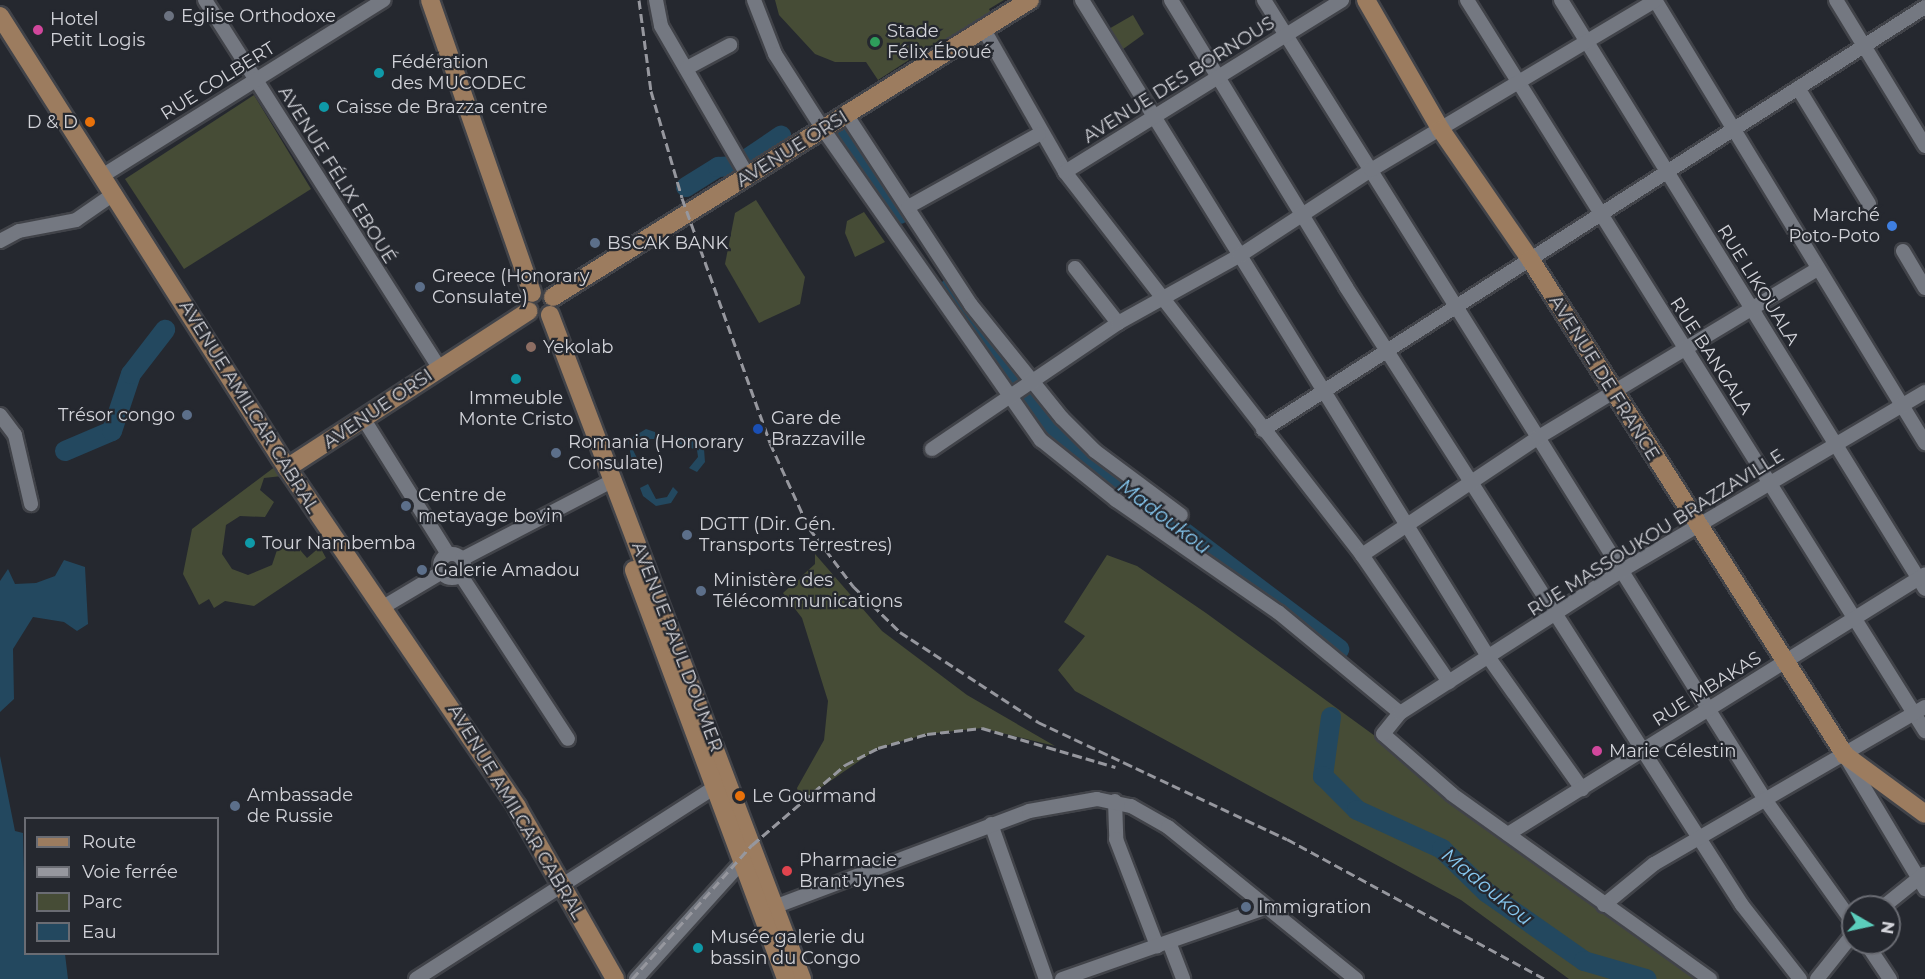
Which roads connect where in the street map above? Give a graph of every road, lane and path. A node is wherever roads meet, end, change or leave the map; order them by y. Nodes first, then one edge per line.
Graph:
1 (205, 0) edge
2 (384, 0) edge
3 (430, 0) edge
4 (443, 0) edge
5 (656, 0) edge
6 (754, 0) edge
7 (1030, 0) edge
8 (1082, 0) edge
9 (1171, 0) edge
10 (1264, 0) edge
11 (1342, 0) edge
12 (1366, 0) edge
13 (1467, 0) edge
14 (1561, 0) edge
15 (1655, 0) edge
16 (1836, 0) edge
17 (1925, 8) edge
18 (0, 16) edge
19 (983, 28) junction
20 (1288, 34) junction
21 (1587, 43) junction
22 (730, 45) dead end
23 (1866, 48) junction
24 (687, 68) junction
25 (1221, 77) junction
26 (255, 78) junction
27 (1519, 83) junction
28 (1798, 88) junction
29 (846, 114) junction
30 (1156, 115) junction
31 (823, 129) junction
32 (1731, 129) junction
33 (1441, 130) junction
34 (1040, 134) junction
35 (1925, 146) edge
36 (1371, 170) junction
37 (1065, 172) junction
38 (1667, 173) junction
39 (748, 176) junction
40 (102, 177) junction
41 (115, 193) junction
42 (1869, 204) dead end
43 (908, 207) junction
44 (1304, 215) junction
45 (1599, 215) junction
46 (0, 241) edge
47 (1903, 251) dead end
48 (1239, 256) junction
49 (1530, 259) junction
50 (1075, 268) dead end
51 (1817, 269) junction
52 (1925, 288) edge
53 (1163, 298) junction
54 (541, 304) junction
55 (1752, 308) junction
56 (1453, 309) junction
57 (1118, 323) junction
58 (1685, 349) junction
59 (1388, 350) junction
60 (439, 368) junction
61 (1030, 378) junction
62 (1324, 388) junction
63 (1613, 391) junction
64 (1925, 392) edge
65 (1007, 397) junction
66 (1902, 406) junction
67 (0, 415) edge
68 (363, 418) junction
69 (1263, 430) junction
70 (1539, 437) junction
71 (1925, 443) edge
72 (1834, 445) junction
73 (932, 449) dead end
74 (287, 468) junction
75 (1471, 481) junction
76 (1770, 483) junction
77 (604, 485) junction
78 (31, 504) dead end
79 (1181, 515) dead end
80 (1408, 524) junction
81 (1695, 527) junction
82 (448, 554) junction
83 (1362, 555) junction
84 (462, 559) junction
85 (1621, 571) junction
86 (442, 572) junction
87 (460, 574) junction
88 (1923, 580) edge
89 (654, 604) junction
90 (385, 606) junction
91 (1555, 614) junction
92 (1855, 621) junction
93 (1489, 658) junction
94 (1785, 663) junction
95 (1449, 682) junction
96 (1710, 708) junction
97 (1919, 711) edge
98 (1400, 713) junction
99 (1925, 731) edge
100 (567, 739) dead end
101 (1645, 749) junction
102 (1845, 754) junction
103 (721, 783) junction
104 (1582, 789) junction
105 (1764, 798) junction
106 (1115, 801) junction
107 (1925, 814) edge
108 (991, 824) junction
109 (1508, 834) junction
110 (1699, 838) junction
111 (747, 855) junction
112 (1923, 880) edge
113 (562, 885) junction
114 (1901, 895) edge
115 (1604, 905) junction
116 (1841, 906) edge
117 (1265, 908) junction
118 (768, 910) junction
119 (781, 944) junction
120 (1163, 944) junction
121 (1841, 949) edge
122 (1874, 955) edge
123 (613, 978) edge
124 (416, 979) edge
125 (636, 979) edge
126 (786, 979) edge
127 (802, 979) edge
128 (1046, 979) edge
129 (1062, 979) edge
130 (1183, 979) edge
131 (1356, 979) edge
132 (1710, 979) edge
133 (1800, 979) edge
134 (1817, 979) edge
135 (1890, 979) edge

1 - 26 street, AVENUE FÉLIX EBOUÉ
2 - 26 street, RUE COLBERT
3 - 54 main road
4 - 54 main road
5 - 24 street
6 - 31 street
7 - 19 main road, AVENUE ORSI
8 - 30 street
9 - 25 street
10 - 20 street
11 - 20 street, AVENUE DES BORNOUS
12 - 33 main road, AVENUE DE FRANCE
13 - 27 street, RUE BANGALA
14 - 21 street, RUE LIKOUALA
15 - 21 street
15 - 32 street
16 - 23 street
17 - 23 street
18 - 40 main road, AVENUE AMILCAR CABRAL
19 - 29 main road, AVENUE ORSI
19 - 34 street
20 - 25 street, AVENUE DES BORNOUS
20 - 36 street
21 - 27 street
21 - 38 street, RUE LIKOUALA
22 - 24 street
23 - 28 street
23 - 35 street
24 - 39 street
25 - 30 street, AVENUE DES BORNOUS
25 - 44 street
26 - 40 street, RUE COLBERT
26 - 60 street, AVENUE FÉLIX EBOUÉ
27 - 33 street
27 - 45 street, RUE BANGALA
28 - 32 street
28 - 42 street
29 - 31 main road, AVENUE ORSI
29 - 43 street
30 - 37 street, AVENUE DES BORNOUS
30 - 48 street
31 - 39 main road, AVENUE ORSI
31 - 65 street
32 - 38 street
32 - 51 street
33 - 36 street
33 - 49 main road, AVENUE DE FRANCE
34 - 37 street
34 - 43 street
36 - 44 street
36 - 56 street
37 - 53 street
38 - 45 street
38 - 55 street, RUE LIKOUALA
39 - 54 main road, AVENUE ORSI
40 - 41 main road, AVENUE AMILCAR CABRAL
41 - 46 street
41 - 74 main road, AVENUE AMILCAR CABRAL
43 - 61 street
44 - 48 street
44 - 59 street
45 - 49 street
45 - 58 street, RUE BANGALA
47 - 52 street
48 - 53 street
48 - 62 street
49 - 56 street
49 - 63 main road, AVENUE DE FRANCE
50 - 57 street
51 - 55 street
51 - 66 street
53 - 57 street
53 - 69 street
54 - 60 main road, AVENUE ORSI
54 - 77 main road, AVENUE PAUL DOUMER
54 - 89 main road, AVENUE PAUL DOUMER
55 - 58 street
55 - 72 street, RUE LIKOUALA
56 - 59 street
56 - 70 street
57 - 61 street
58 - 63 street
58 - 76 street, RUE BANGALA
59 - 62 street
59 - 75 street
60 - 68 main road, AVENUE ORSI
61 - 65 street
61 - 79 street
62 - 69 street
62 - 80 street
63 - 70 street
63 - 81 main road, AVENUE DE FRANCE
64 - 66 street, RUE MASSOUKOU BRAZZAVILLE
65 - 73 street
65 - 98 street
66 - 71 street
66 - 72 street, RUE MASSOUKOU BRAZZAVILLE
67 - 78 street
68 - 74 main road, AVENUE ORSI
68 - 82 street
69 - 83 street
70 - 75 street
70 - 85 street
72 - 76 street, RUE MASSOUKOU BRAZZAVILLE
72 - 88 street, RUE LIKOUALA
74 - 90 main road, AVENUE AMILCAR CABRAL
75 - 80 street
75 - 91 street
76 - 81 street, RUE MASSOUKOU BRAZZAVILLE
76 - 92 street, RUE BANGALA
77 - 84 street
77 - 89 main road, AVENUE PAUL DOUMER
80 - 83 street
80 - 93 street
81 - 85 street, RUE MASSOUKOU BRAZZAVILLE
81 - 94 main road, AVENUE DE FRANCE
82 - 84 street
82 - 86 street
83 - 95 street
84 - 87 street
85 - 91 street, RUE MASSOUKOU BRAZZAVILLE
85 - 96 street
86 - 87 street
86 - 90 street
87 - 100 street
88 - 92 street, RUE MBAKAS
89 - 103 main road, AVENUE PAUL DOUMER
90 - 113 main road, AVENUE AMILCAR CABRAL
91 - 93 street, RUE MASSOUKOU BRAZZAVILLE
91 - 101 street
92 - 94 street, RUE MBAKAS
92 - 97 street, RUE BANGALA
93 - 95 street, RUE MASSOUKOU BRAZZAVILLE
93 - 104 street
94 - 96 street, RUE MBAKAS
94 - 102 main road, AVENUE DE FRANCE
95 - 98 street, RUE MASSOUKOU BRAZZAVILLE
96 - 101 street, RUE MBAKAS
96 - 105 street
97 - 99 street, RUE BANGALA
97 - 102 street
98 - 109 street, RUE MASSOUKOU BRAZZAVILLE
101 - 104 street, RUE MBAKAS
101 - 110 street
102 - 105 street
102 - 107 main road, AVENUE DE FRANCE
102 - 112 street
103 - 111 main road, AVENUE PAUL DOUMER
103 - 113 street
104 - 109 street, RUE MBAKAS
105 - 110 street
105 - 116 street
106 - 108 street
106 - 117 street
106 - 120 street
108 - 118 street
108 - 128 street
109 - 115 street
110 - 115 street
110 - 133 street
111 - 118 main road, AVENUE PAUL DOUMER
111 - 125 street
112 - 114 street
113 - 123 main road, AVENUE AMILCAR CABRAL
113 - 124 street
115 - 132 street
117 - 120 street
117 - 131 street
118 - 119 main road, AVENUE PAUL DOUMER
119 - 126 main road, AVENUE PAUL DOUMER
119 - 127 main road, AVENUE PAUL DOUMER
120 - 129 street
120 - 130 street
121 - 134 street
122 - 135 street

